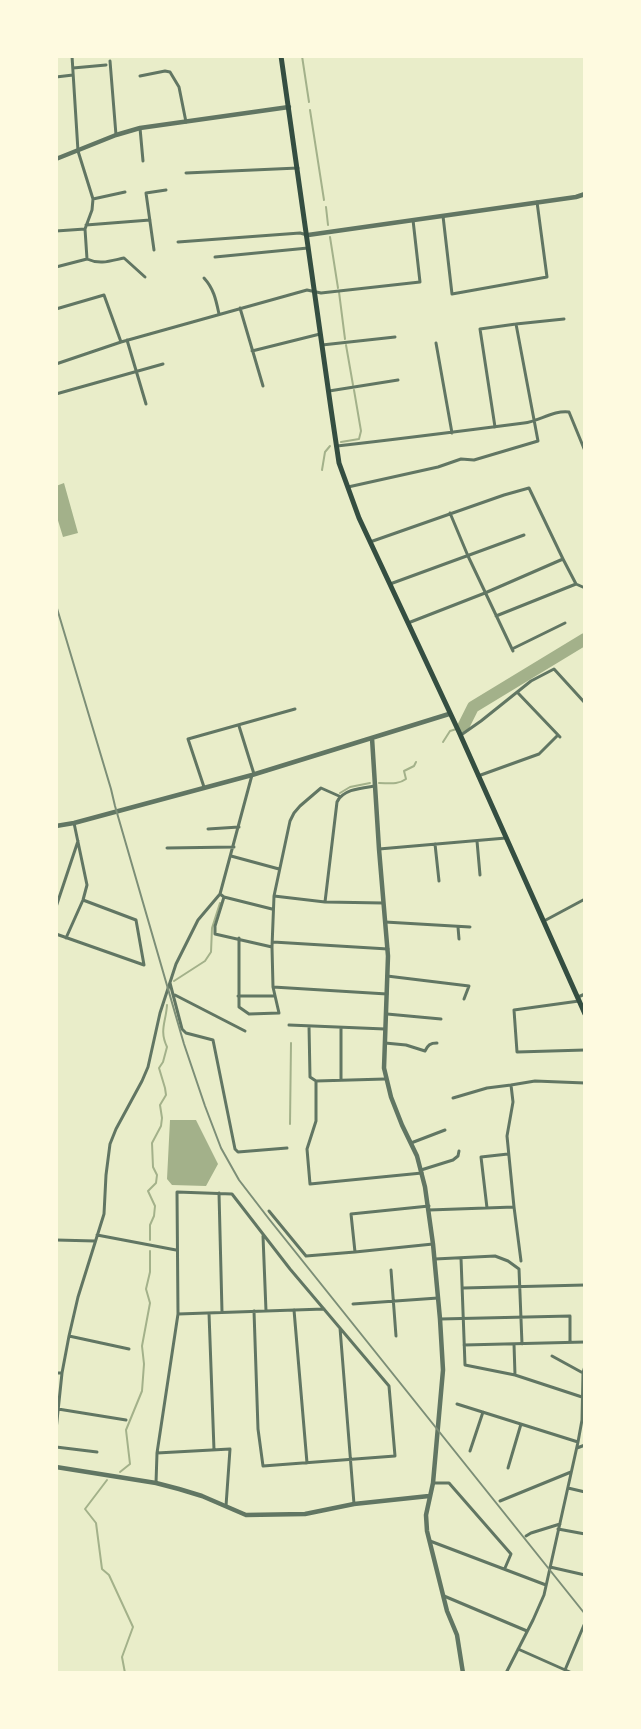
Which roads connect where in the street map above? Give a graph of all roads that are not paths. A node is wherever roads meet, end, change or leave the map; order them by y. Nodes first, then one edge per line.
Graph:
1 (72, 56) edge
2 (282, 56) edge
3 (110, 61) dead end
4 (106, 66) dead end
5 (73, 68) junction
6 (73, 75) junction
7 (56, 76) edge
8 (140, 76) dead end
9 (289, 108) junction
10 (186, 122) junction
11 (140, 128) junction
12 (116, 135) junction
13 (78, 151) junction
14 (56, 160) edge
15 (143, 161) dead end
16 (298, 168) junction
17 (186, 173) dead end
18 (166, 190) dead end
19 (125, 192) dead end
20 (585, 194) edge
21 (93, 199) junction
22 (537, 202) junction
23 (442, 215) junction
24 (412, 219) junction
25 (150, 220) junction
26 (85, 227) junction
27 (56, 231) edge
28 (308, 235) junction
29 (178, 242) dead end
30 (309, 248) junction
31 (154, 250) dead end
32 (216, 257) dead end
33 (87, 259) junction
34 (56, 268) edge
35 (145, 277) dead end
36 (204, 278) dead end
37 (315, 292) junction
38 (240, 308) junction
39 (56, 309) edge
40 (219, 314) junction
41 (564, 319) dead end
42 (516, 324) junction
43 (320, 334) junction
44 (395, 337) dead end
45 (127, 340) junction
46 (121, 342) junction
47 (436, 343) dead end
48 (322, 345) junction
49 (252, 351) junction
50 (56, 364) edge
51 (163, 364) dead end
52 (137, 371) junction
53 (398, 380) dead end
54 (263, 386) dead end
55 (328, 391) junction
56 (56, 394) edge
57 (146, 404) dead end
58 (534, 421) junction
59 (496, 427) junction
60 (452, 433) junction
61 (337, 446) junction
62 (585, 451) edge
63 (347, 488) junction
64 (450, 514) junction
65 (524, 535) dead end
66 (370, 542) junction
67 (468, 556) junction
68 (563, 559) junction
69 (390, 584) junction
70 (576, 584) junction
71 (585, 588) edge
72 (485, 593) junction
73 (496, 616) junction
74 (407, 623) junction
75 (565, 623) dead end
76 (518, 692) junction
77 (585, 704) edge
78 (295, 709) dead end
79 (449, 714) junction
80 (239, 726) junction
81 (459, 734) junction
82 (372, 738) junction
83 (253, 774) junction
84 (478, 776) junction
85 (375, 786) junction
86 (204, 787) junction
87 (339, 796) junction
88 (74, 823) junction
89 (56, 826) edge
90 (239, 827) junction
91 (208, 829) dead end
92 (506, 838) junction
93 (78, 840) junction
94 (477, 840) junction
95 (435, 844) junction
96 (234, 847) junction
97 (168, 848) dead end
98 (378, 849) junction
99 (231, 856) junction
100 (279, 869) junction
101 (480, 875) dead end
102 (439, 881) dead end
103 (220, 894) junction
104 (274, 896) junction
105 (224, 898) junction
106 (585, 899) edge
107 (83, 900) junction
108 (325, 902) junction
109 (383, 903) junction
110 (56, 907) edge
111 (272, 909) junction
112 (544, 921) junction
113 (385, 922) junction
114 (458, 927) junction
115 (470, 927) dead end
116 (56, 934) edge
117 (66, 938) junction
118 (239, 938) junction
119 (458, 939) dead end
120 (273, 942) junction
121 (272, 947) junction
122 (388, 949) junction
123 (387, 976) junction
124 (170, 982) junction
125 (273, 987) junction
126 (388, 994) junction
127 (585, 994) edge
128 (174, 995) junction
129 (238, 996) junction
130 (274, 996) junction
131 (464, 998) dead end
132 (578, 999) junction
133 (386, 1014) junction
134 (585, 1014) edge
135 (441, 1019) dead end
136 (288, 1025) dead end
137 (310, 1026) junction
138 (341, 1028) junction
139 (385, 1029) junction
140 (245, 1031) dead end
141 (384, 1043) junction
142 (437, 1043) dead end
143 (585, 1050) edge
144 (386, 1078) junction
145 (342, 1079) junction
146 (316, 1081) junction
147 (585, 1083) edge
148 (511, 1085) junction
149 (453, 1098) dead end
150 (446, 1130) dead end
151 (411, 1143) junction
152 (287, 1148) dead end
153 (459, 1152) dead end
154 (508, 1154) junction
155 (422, 1172) junction
156 (219, 1193) junction
157 (514, 1207) junction
158 (429, 1208) junction
159 (487, 1208) junction
160 (269, 1210) dead end
161 (97, 1235) junction
162 (263, 1236) junction
163 (56, 1240) edge
164 (95, 1241) junction
165 (433, 1244) junction
166 (176, 1250) junction
167 (355, 1252) junction
168 (461, 1258) junction
169 (435, 1259) junction
170 (521, 1261) dead end
171 (391, 1270) dead end
172 (585, 1285) edge
173 (463, 1288) junction
174 (521, 1288) junction
175 (438, 1298) junction
176 (393, 1301) junction
177 (353, 1304) dead end
178 (324, 1309) junction
179 (294, 1310) junction
180 (254, 1311) junction
181 (266, 1311) junction
182 (222, 1312) junction
183 (209, 1313) junction
184 (178, 1314) junction
185 (521, 1317) junction
186 (440, 1318) junction
187 (463, 1318) junction
188 (340, 1328) junction
189 (69, 1336) junction
190 (396, 1336) dead end
191 (570, 1342) junction
192 (585, 1342) edge
193 (514, 1344) junction
194 (522, 1344) junction
195 (464, 1345) junction
196 (129, 1349) dead end
197 (552, 1356) dead end
198 (585, 1366) edge
199 (56, 1373) edge
200 (62, 1373) junction
201 (583, 1374) junction
202 (515, 1375) junction
203 (584, 1389) edge
204 (582, 1397) junction
205 (457, 1404) dead end
206 (58, 1409) junction
207 (483, 1412) junction
208 (126, 1420) dead end
209 (521, 1424) junction
210 (56, 1430) edge
211 (578, 1442) junction
212 (585, 1445) edge
213 (56, 1447) edge
214 (577, 1448) junction
215 (214, 1450) junction
216 (470, 1451) dead end
217 (97, 1452) dead end
218 (157, 1453) junction
219 (350, 1460) junction
220 (307, 1463) junction
221 (56, 1467) edge
222 (508, 1468) dead end
223 (572, 1472) junction
224 (156, 1483) junction
225 (433, 1483) junction
226 (568, 1488) junction
227 (585, 1492) edge
228 (429, 1496) junction
229 (500, 1501) dead end
230 (354, 1504) junction
231 (226, 1507) junction
232 (560, 1524) junction
233 (558, 1528) junction
234 (585, 1534) edge
235 (526, 1536) dead end
236 (430, 1541) junction
237 (550, 1567) junction
238 (505, 1568) junction
239 (585, 1575) edge
240 (546, 1585) junction
241 (444, 1596) junction
242 (584, 1625) edge
243 (527, 1631) junction
244 (518, 1649) junction
245 (565, 1670) junction
246 (463, 1673) edge
247 (506, 1673) edge
248 (572, 1673) edge

1 - 5 street
2 - 9 main road
3 - 12 street
4 - 5 street
5 - 6 street
6 - 7 street
6 - 13 street
8 - 10 street
9 - 10 street
9 - 16 main road
10 - 11 street
11 - 12 street
11 - 15 street
12 - 13 street
13 - 14 street
13 - 21 street
16 - 17 street
16 - 28 main road
18 - 25 street
19 - 21 street
20 - 22 street
21 - 26 street
22 - 23 street
22 - 23 street
23 - 24 street
24 - 28 street
24 - 37 street
25 - 26 street
25 - 31 street
26 - 27 street
26 - 33 street
28 - 29 street
28 - 30 main road
30 - 32 street
30 - 37 main road
33 - 34 street
33 - 35 street
36 - 40 street
37 - 38 street
37 - 43 main road
38 - 40 street
38 - 49 street
39 - 46 street
40 - 45 street
41 - 42 street
42 - 58 street
42 - 59 street
43 - 48 main road
43 - 49 street
44 - 48 street
45 - 46 street
45 - 52 street
46 - 50 street
47 - 60 street
48 - 55 main road
49 - 54 street
51 - 52 street
52 - 56 street
52 - 57 street
53 - 55 street
55 - 61 main road
58 - 59 street
58 - 62 street
58 - 63 street
59 - 60 street
60 - 61 street
61 - 63 main road
63 - 66 main road
64 - 66 street
64 - 67 street
64 - 68 street
65 - 67 street
66 - 69 main road
67 - 69 street
67 - 72 street
68 - 70 street
68 - 72 street
69 - 74 main road
70 - 71 street
70 - 73 street
72 - 73 street
72 - 74 street
73 - 75 street
74 - 79 main road
76 - 77 street
76 - 81 street
76 - 84 street
78 - 80 street
79 - 81 main road
79 - 82 street
80 - 83 street
80 - 86 street
81 - 84 main road
82 - 83 street
82 - 85 street
83 - 86 street
83 - 90 street
84 - 92 main road
85 - 87 street
85 - 98 street
86 - 88 street
87 - 100 street
87 - 108 street
88 - 89 street
88 - 93 street
90 - 91 street
90 - 96 street
92 - 94 street
92 - 112 main road
93 - 107 street
93 - 110 street
94 - 95 street
94 - 101 street
95 - 98 street
95 - 102 street
96 - 97 street
96 - 99 street
98 - 109 street
99 - 100 street
99 - 103 street
100 - 104 street
103 - 105 street
103 - 124 street
104 - 108 street
104 - 111 street
105 - 111 street
105 - 118 street
106 - 112 street
107 - 117 street
107 - 117 street
108 - 109 street
109 - 113 street
111 - 120 street
112 - 132 main road
113 - 114 street
113 - 122 street
114 - 115 street
114 - 119 street
116 - 117 street
118 - 121 street
118 - 129 street
120 - 121 street
120 - 122 street
121 - 125 street
122 - 123 street
123 - 126 street
123 - 131 street
124 - 128 street
124 - 161 street
125 - 126 street
125 - 130 street
126 - 133 street
127 - 132 street
128 - 140 street
128 - 152 street
129 - 130 street
129 - 130 street
132 - 134 main road
132 - 143 street
133 - 135 street
133 - 139 street
136 - 137 street
137 - 138 street
137 - 146 street
138 - 139 street
138 - 145 street
139 - 141 street
141 - 142 street
141 - 144 street
144 - 145 street
144 - 151 street
145 - 146 street
146 - 155 street
147 - 148 street
148 - 149 street
148 - 154 street
150 - 151 street
151 - 155 street
153 - 155 street
154 - 157 street
154 - 159 street
155 - 158 street
156 - 162 street
156 - 166 street
156 - 182 street
157 - 159 street
157 - 170 street
158 - 159 street
158 - 165 street
158 - 167 street
160 - 167 street
161 - 164 street
161 - 166 street
162 - 178 street
162 - 181 street
163 - 164 street
164 - 189 street
165 - 167 street
165 - 169 street
166 - 184 street
168 - 169 street
168 - 173 street
168 - 174 street
169 - 175 street
171 - 176 street
172 - 174 street
173 - 174 street
173 - 187 street
174 - 185 street
175 - 176 street
175 - 186 street
176 - 177 street
176 - 190 street
178 - 179 street
178 - 188 street
179 - 181 street
179 - 220 street
180 - 181 street
180 - 182 street
180 - 220 street
182 - 183 street
183 - 184 street
183 - 215 street
184 - 218 street
185 - 187 street
185 - 191 street
185 - 194 street
186 - 187 street
186 - 225 street
187 - 195 street
188 - 219 street
188 - 219 street
189 - 196 street
189 - 200 street
191 - 192 street
191 - 194 street
193 - 194 street
193 - 195 street
193 - 202 street
195 - 202 street
197 - 201 street
198 - 201 street
199 - 200 street
200 - 206 street
201 - 203 street
202 - 204 street
203 - 204 street
204 - 211 street
205 - 207 street
206 - 208 street
206 - 210 street
207 - 209 street
207 - 216 street
209 - 211 street
209 - 222 street
211 - 214 street
212 - 214 street
213 - 217 street
214 - 223 street
215 - 218 street
215 - 231 street
218 - 224 street
219 - 220 street
219 - 230 street
221 - 224 street
223 - 226 street
223 - 229 street
224 - 231 street
225 - 228 street
225 - 238 street
226 - 227 street
226 - 232 street
228 - 230 street
228 - 236 street
230 - 231 street
232 - 233 street
232 - 235 street
233 - 234 street
233 - 237 street
236 - 238 street
236 - 241 street
237 - 239 street
237 - 240 street
238 - 240 street
240 - 243 street
241 - 243 street
241 - 246 street
242 - 245 street
243 - 244 street
244 - 245 street
244 - 247 street
245 - 248 street

